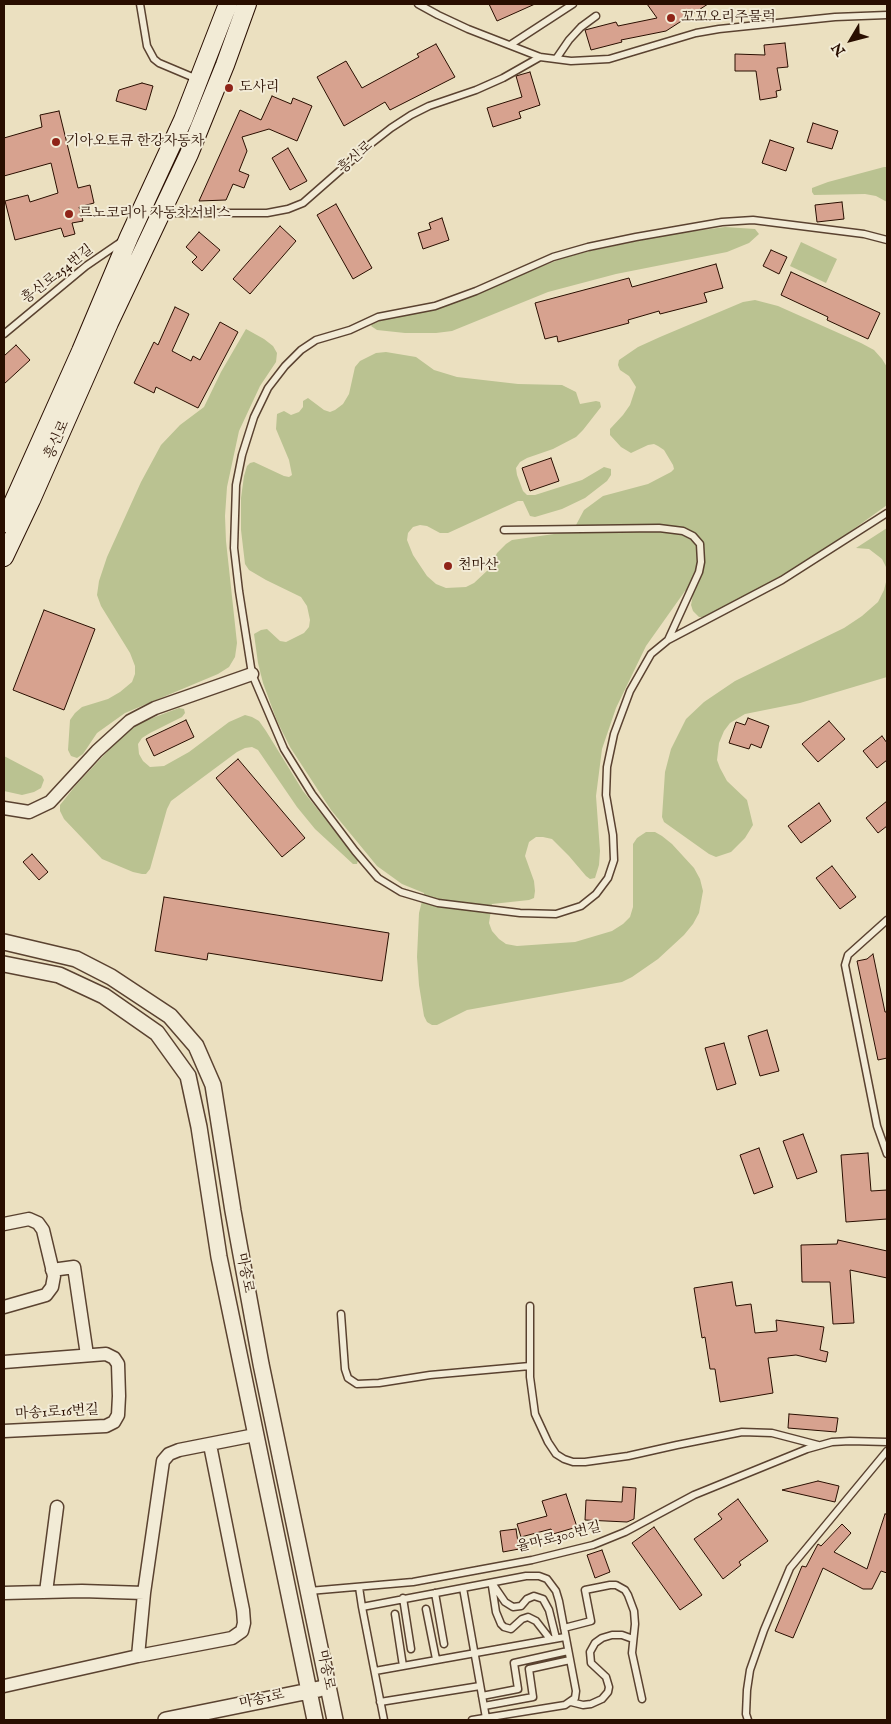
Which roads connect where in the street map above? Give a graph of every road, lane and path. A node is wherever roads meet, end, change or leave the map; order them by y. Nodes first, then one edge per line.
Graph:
1 (140, 4) edge
2 (228, 4) edge
3 (247, 4) edge
4 (418, 4) edge
5 (573, 4) edge
6 (887, 14) edge
7 (596, 16) dead end
8 (510, 45) junction
9 (540, 57) junction
10 (556, 59) junction
11 (198, 80) junction
12 (155, 218) junction
13 (135, 232) junction
14 (887, 240) edge
15 (4, 334) edge
16 (887, 513) edge
17 (4, 523) edge
18 (504, 530) dead end
19 (4, 557) edge
20 (668, 640) junction
21 (252, 674) junction
22 (4, 808) edge
23 (887, 920) edge
24 (4, 942) edge
25 (4, 964) edge
26 (887, 1154) edge
27 (4, 1224) edge
28 (52, 1270) junction
29 (530, 1306) dead end
30 (4, 1307) edge
31 (341, 1314) dead end
32 (88, 1355) junction
33 (4, 1362) edge
34 (530, 1366) junction
35 (4, 1431) edge
36 (255, 1435) junction
37 (887, 1442) edge
38 (210, 1445) junction
39 (820, 1445) junction
40 (887, 1451) edge
41 (57, 1507) dead end
42 (492, 1582) junction
43 (359, 1587) junction
44 (463, 1588) junction
45 (309, 1590) junction
46 (46, 1592) junction
47 (144, 1593) junction
48 (435, 1593) junction
49 (4, 1594) edge
50 (404, 1598) junction
51 (362, 1607) junction
52 (426, 1609) dead end
53 (395, 1614) dead end
54 (564, 1628) junction
55 (566, 1637) junction
56 (553, 1639) junction
57 (633, 1639) junction
58 (444, 1644) dead end
59 (411, 1649) dead end
60 (568, 1651) junction
61 (474, 1653) junction
62 (138, 1656) junction
63 (436, 1660) junction
64 (570, 1660) junction
65 (403, 1666) junction
66 (375, 1671) junction
67 (4, 1686) edge
68 (480, 1686) junction
69 (328, 1687) junction
70 (309, 1691) junction
71 (482, 1696) junction
72 (642, 1699) dead end
73 (380, 1702) junction
74 (571, 1702) junction
75 (484, 1706) junction
76 (486, 1718) junction
77 (166, 1720) edge
78 (315, 1720) edge
79 (335, 1720) edge
80 (384, 1720) edge
81 (472, 1720) edge
82 (748, 1720) edge

1 - 11 lane
2 - 11 main road, 흥신로
3 - 12 main road, 흥신로
4 - 8 lane
5 - 8 lane
6 - 10 lane
7 - 10 lane
8 - 9 lane
9 - 10 lane
9 - 12 lane, 흥신로
11 - 13 main road, 흥신로
12 - 19 main road, 흥신로
13 - 15 lane, 흥신로254번길
13 - 17 main road, 흥신로
14 - 21 lane
16 - 20 lane
18 - 20 lane
20 - 21 lane
21 - 22 street
23 - 26 lane
24 - 45 street, 마송로
25 - 36 street, 마송로
27 - 28 street
28 - 30 street
28 - 32 street
29 - 34 lane
31 - 34 lane
32 - 33 street, 마송1로16번길
32 - 35 street, 마송1로16번길
34 - 39 lane
36 - 38 street
36 - 70 street, 마송로
37 - 39 lane, 율마로300번길
38 - 47 street
38 - 62 street
39 - 43 lane, 율마로300번길
40 - 82 lane
41 - 46 street
42 - 44 lane
42 - 54 lane
42 - 56 lane
42 - 56 lane
43 - 45 lane, 율마로300번길
43 - 51 lane
44 - 48 lane
44 - 61 lane
45 - 69 street, 마송로
46 - 47 street
46 - 49 street
47 - 62 street
48 - 50 lane
48 - 58 lane
50 - 51 lane
50 - 59 lane
51 - 66 lane
52 - 63 lane
53 - 65 lane
54 - 55 lane
54 - 57 lane
55 - 56 lane
55 - 60 lane
56 - 61 lane
57 - 72 lane
57 - 74 lane
60 - 64 lane
60 - 71 lane
61 - 63 lane
61 - 68 lane
62 - 67 street
63 - 65 lane
64 - 74 lane
64 - 75 lane
65 - 66 lane
66 - 73 lane
68 - 71 lane
68 - 73 lane
69 - 70 street, 마송1로
69 - 79 street, 마송로
70 - 77 street, 마송1로
70 - 78 street, 마송로
71 - 75 lane
73 - 80 lane
74 - 76 lane
75 - 76 lane
76 - 81 lane

